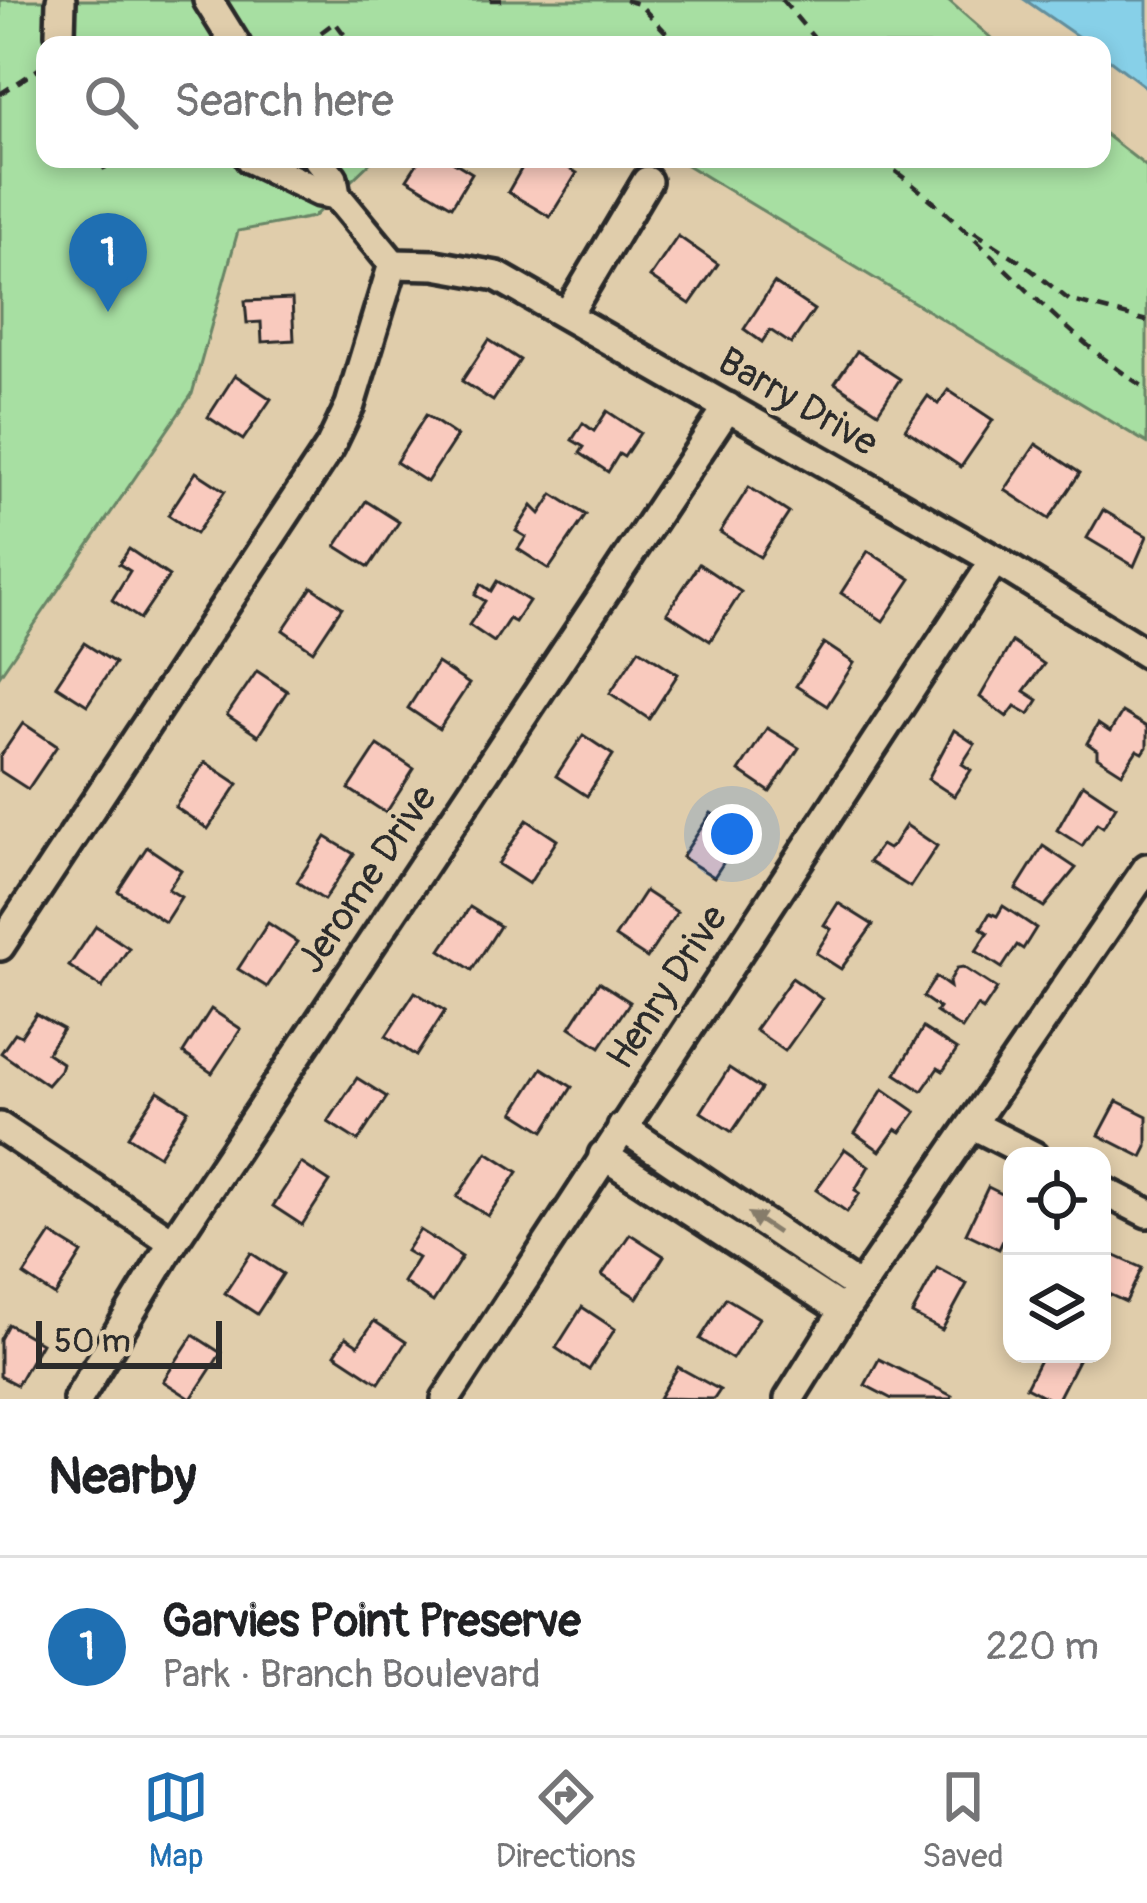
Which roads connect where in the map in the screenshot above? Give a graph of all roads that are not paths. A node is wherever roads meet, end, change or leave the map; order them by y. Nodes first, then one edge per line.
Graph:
1 (61, 0) edge
2 (208, 0) edge
3 (61, 36) edge
4 (230, 36) edge
5 (269, 168) edge
6 (325, 168) edge
7 (647, 181) dead end
8 (336, 195) junction
9 (393, 264) junction
10 (568, 314) junction
11 (728, 406) junction
12 (995, 560) junction
13 (1147, 654) edge
14 (1144, 878) edge
15 (0, 946) edge
16 (973, 1125) junction
17 (0, 1127) edge
18 (622, 1127) junction
19 (1016, 1147) edge
20 (604, 1155) junction
21 (1111, 1195) edge
22 (1147, 1213) edge
23 (173, 1242) junction
24 (852, 1300) junction
25 (78, 1399) edge
26 (446, 1399) edge
27 (789, 1399) edge

1 - 3 street
2 - 4 street
5 - 8 street
6 - 8 street
7 - 10 street
8 - 9 street
9 - 10 street, Barry Drive
9 - 15 street
10 - 11 street, Barry Drive
11 - 12 street, Barry Drive
11 - 23 street, Jerome Drive
12 - 13 street, Barry Drive
12 - 18 street, Henry Drive
14 - 16 street
16 - 19 street
16 - 24 street
17 - 23 street
18 - 20 street, Henry Drive
24 -> 18 street
20 - 24 street
20 - 26 street, Henry Drive
21 - 22 street
23 - 25 street, Jerome Drive
24 - 27 street

